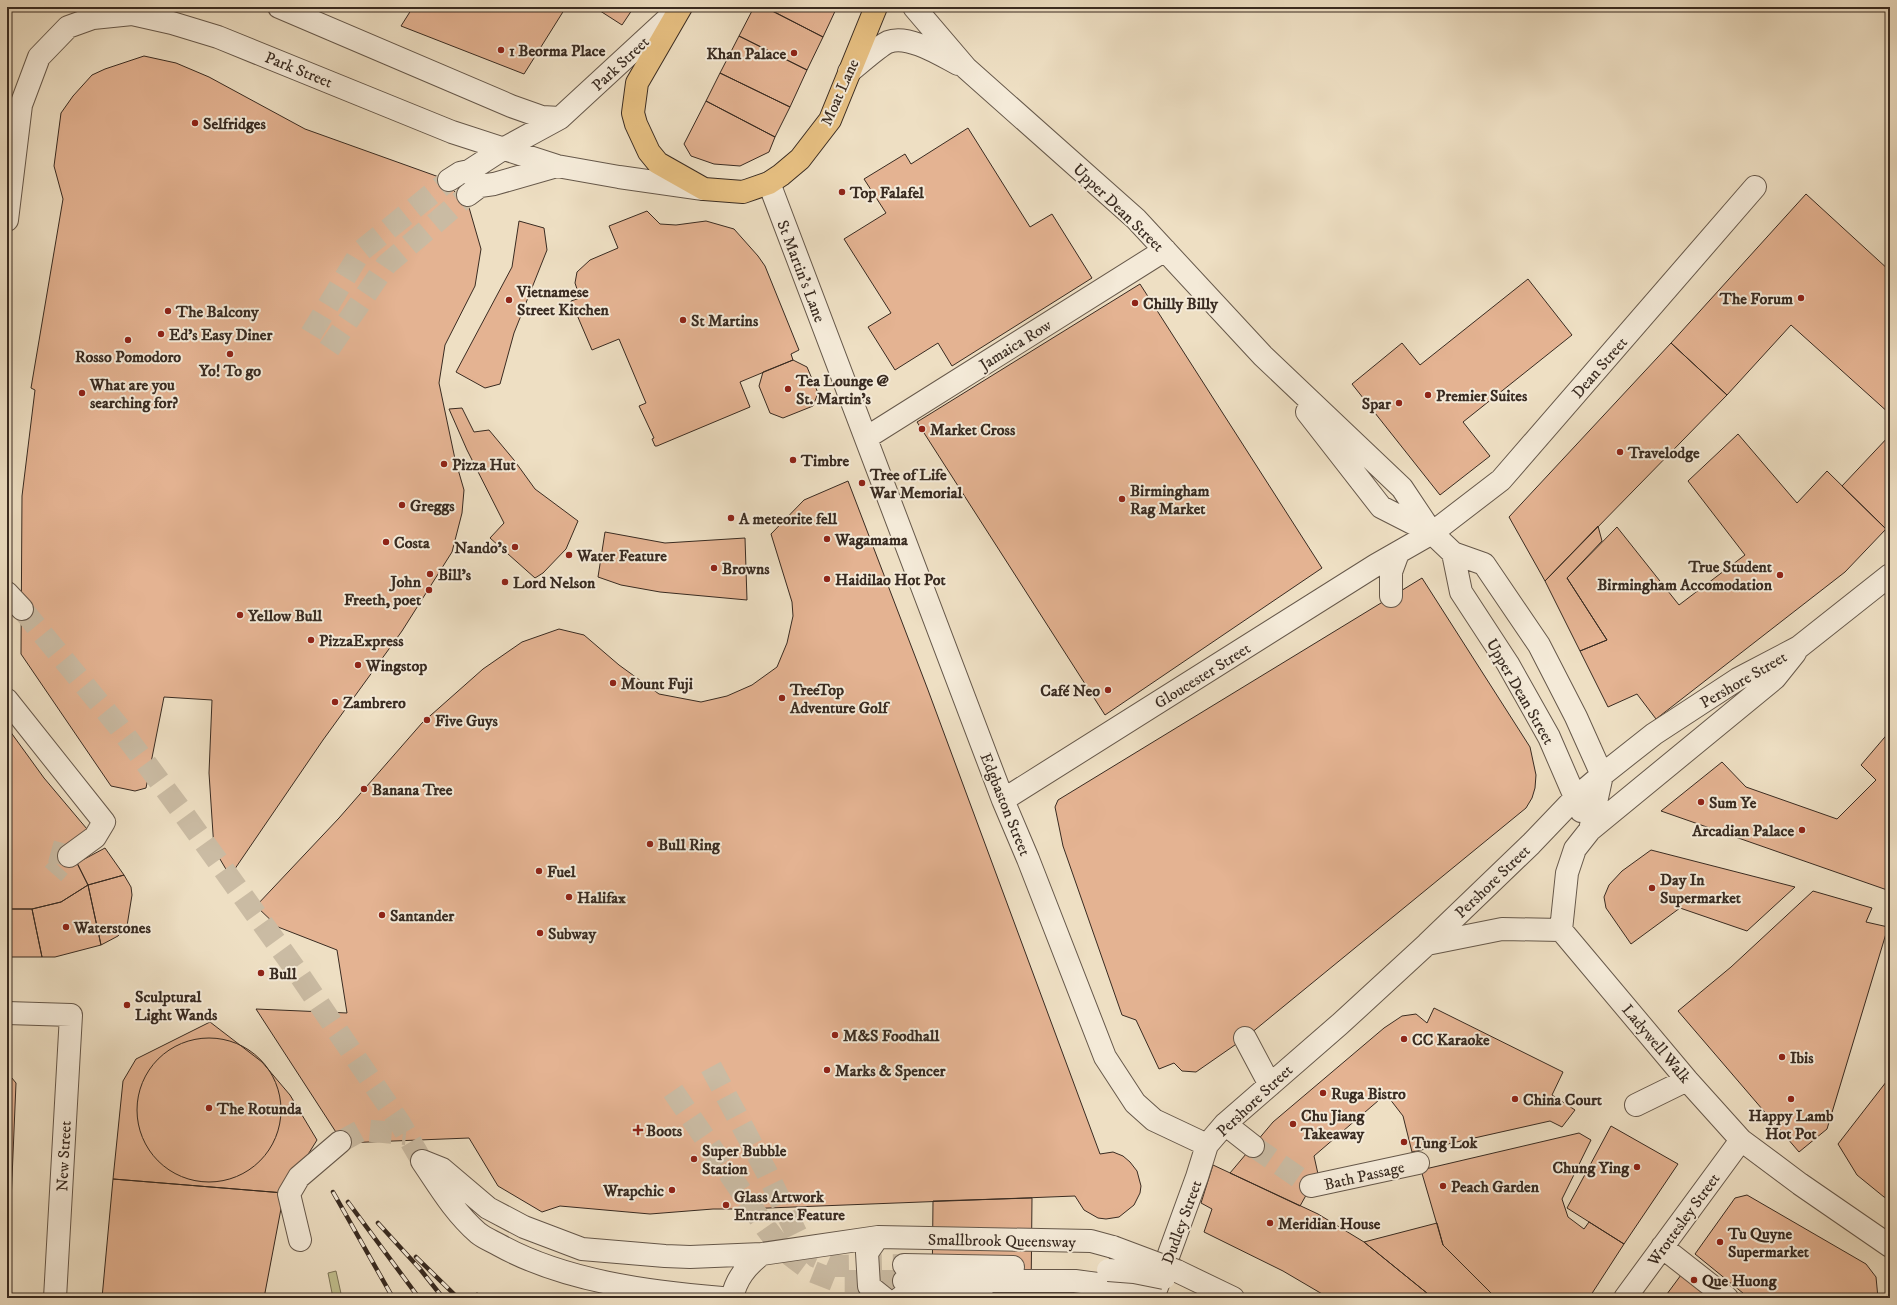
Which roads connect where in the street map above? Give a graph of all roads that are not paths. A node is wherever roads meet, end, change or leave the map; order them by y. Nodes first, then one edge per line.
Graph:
1 (279, 7) edge
2 (680, 7) edge
3 (876, 7) edge
4 (914, 7) edge
5 (966, 68) junction
6 (848, 72) junction
7 (560, 118) junction
8 (503, 149) junction
9 (557, 166) junction
10 (449, 180) tunnel mouth
11 (769, 183) junction
12 (1755, 187) dead end
13 (704, 189) junction
14 (468, 195) tunnel mouth
15 (7, 220) edge
16 (1165, 250) junction
17 (1263, 356) junction
18 (862, 429) junction
19 (1432, 533) junction
20 (1400, 552) junction
21 (1453, 553) junction
22 (1890, 575) edge
23 (7, 593) edge
24 (1391, 596) dead end
25 (22, 610) tunnel mouth
26 (1799, 647) junction
27 (7, 700) edge
28 (1602, 775) junction
29 (1575, 798) junction
30 (1003, 800) junction
31 (1590, 830) junction
32 (69, 856) dead end
33 (1561, 930) junction
34 (1427, 944) junction
35 (7, 1013) edge
36 (1245, 1038) dead end
37 (1687, 1080) junction
38 (1270, 1085) junction
39 (1636, 1105) dead end
40 (1225, 1124) junction
41 (1741, 1140) junction
42 (340, 1142) tunnel mouth
43 (1206, 1145) junction
44 (1253, 1146) tunnel mouth
45 (1418, 1163) dead end
46 (1311, 1186) dead end
47 (878, 1237) junction
48 (300, 1240) dead end
49 (1890, 1246) edge
50 (1662, 1247) junction
51 (762, 1254) junction
52 (1176, 1276) junction
53 (1107, 1278) junction
54 (903, 1281) edge
55 (56, 1298) edge
56 (722, 1298) edge
57 (732, 1298) edge
58 (884, 1298) edge
59 (983, 1298) edge
60 (1146, 1298) edge
61 (1153, 1298) edge
62 (1232, 1298) edge
63 (1625, 1298) edge
64 (1727, 1298) edge

1 - 7 street
2 - 7 street, Park Street
2 - 13 main road
3 - 6 main road, Moat Lane
4 - 5 street
5 - 6 street
5 - 16 street, Upper Dean Street
6 - 11 main road, Moat Lane
7 - 8 street, Park Street
8 - 9 street
8 - 10 street
8 - 15 street, Park Street
9 - 13 street
9 - 14 street
11 - 13 main road
11 - 18 street, St Martin's Lane
12 - 19 street, Dean Street
16 - 17 street, Upper Dean Street
16 - 18 street, Jamaica Row
17 - 19 street, Upper Dean Street
17 - 19 street, Upper Dean Street
18 - 30 street, Edgbaston Street
19 - 20 street, Dean Street
19 - 21 street, Upper Dean Street
20 - 24 street
20 - 30 street, Gloucester Street
21 - 28 street, Upper Dean Street
21 - 29 street, Upper Dean Street
22 - 26 street, Pershore Street
23 - 25 street
26 - 28 street, Pershore Street
26 - 31 street, Pershore Street
27 - 32 street
28 - 29 street, Pershore Street
28 - 31 street
29 - 31 street, Upper Dean Street
29 - 34 street, Pershore Street
30 - 43 street, Edgbaston Street
31 - 33 street
33 - 34 street
33 - 37 street, Ladywell Walk
34 - 38 street, Pershore Street
35 - 55 street, New Street
36 - 38 street
37 - 39 street
37 - 41 street, Ladywell Walk
38 - 40 street, Pershore Street
40 - 43 street, Pershore Street
40 - 44 street
41 - 49 street, Ladywell Walk
41 - 50 street, Wrottesley Street
42 - 48 street
43 - 61 street, Dudley Street
45 - 46 street, Bath Passage
47 - 51 street, Smallbrook Queensway
47 - 52 street, Smallbrook Queensway, bridge
47 - 58 street
50 - 63 street, Wrottesley Street
50 - 64 street
51 - 56 street, Smallbrook Queensway
51 - 57 street
52 - 53 street, bridge
52 - 62 street, Smallbrook Queensway
53 - 54 street
53 - 60 street
54 - 59 street

